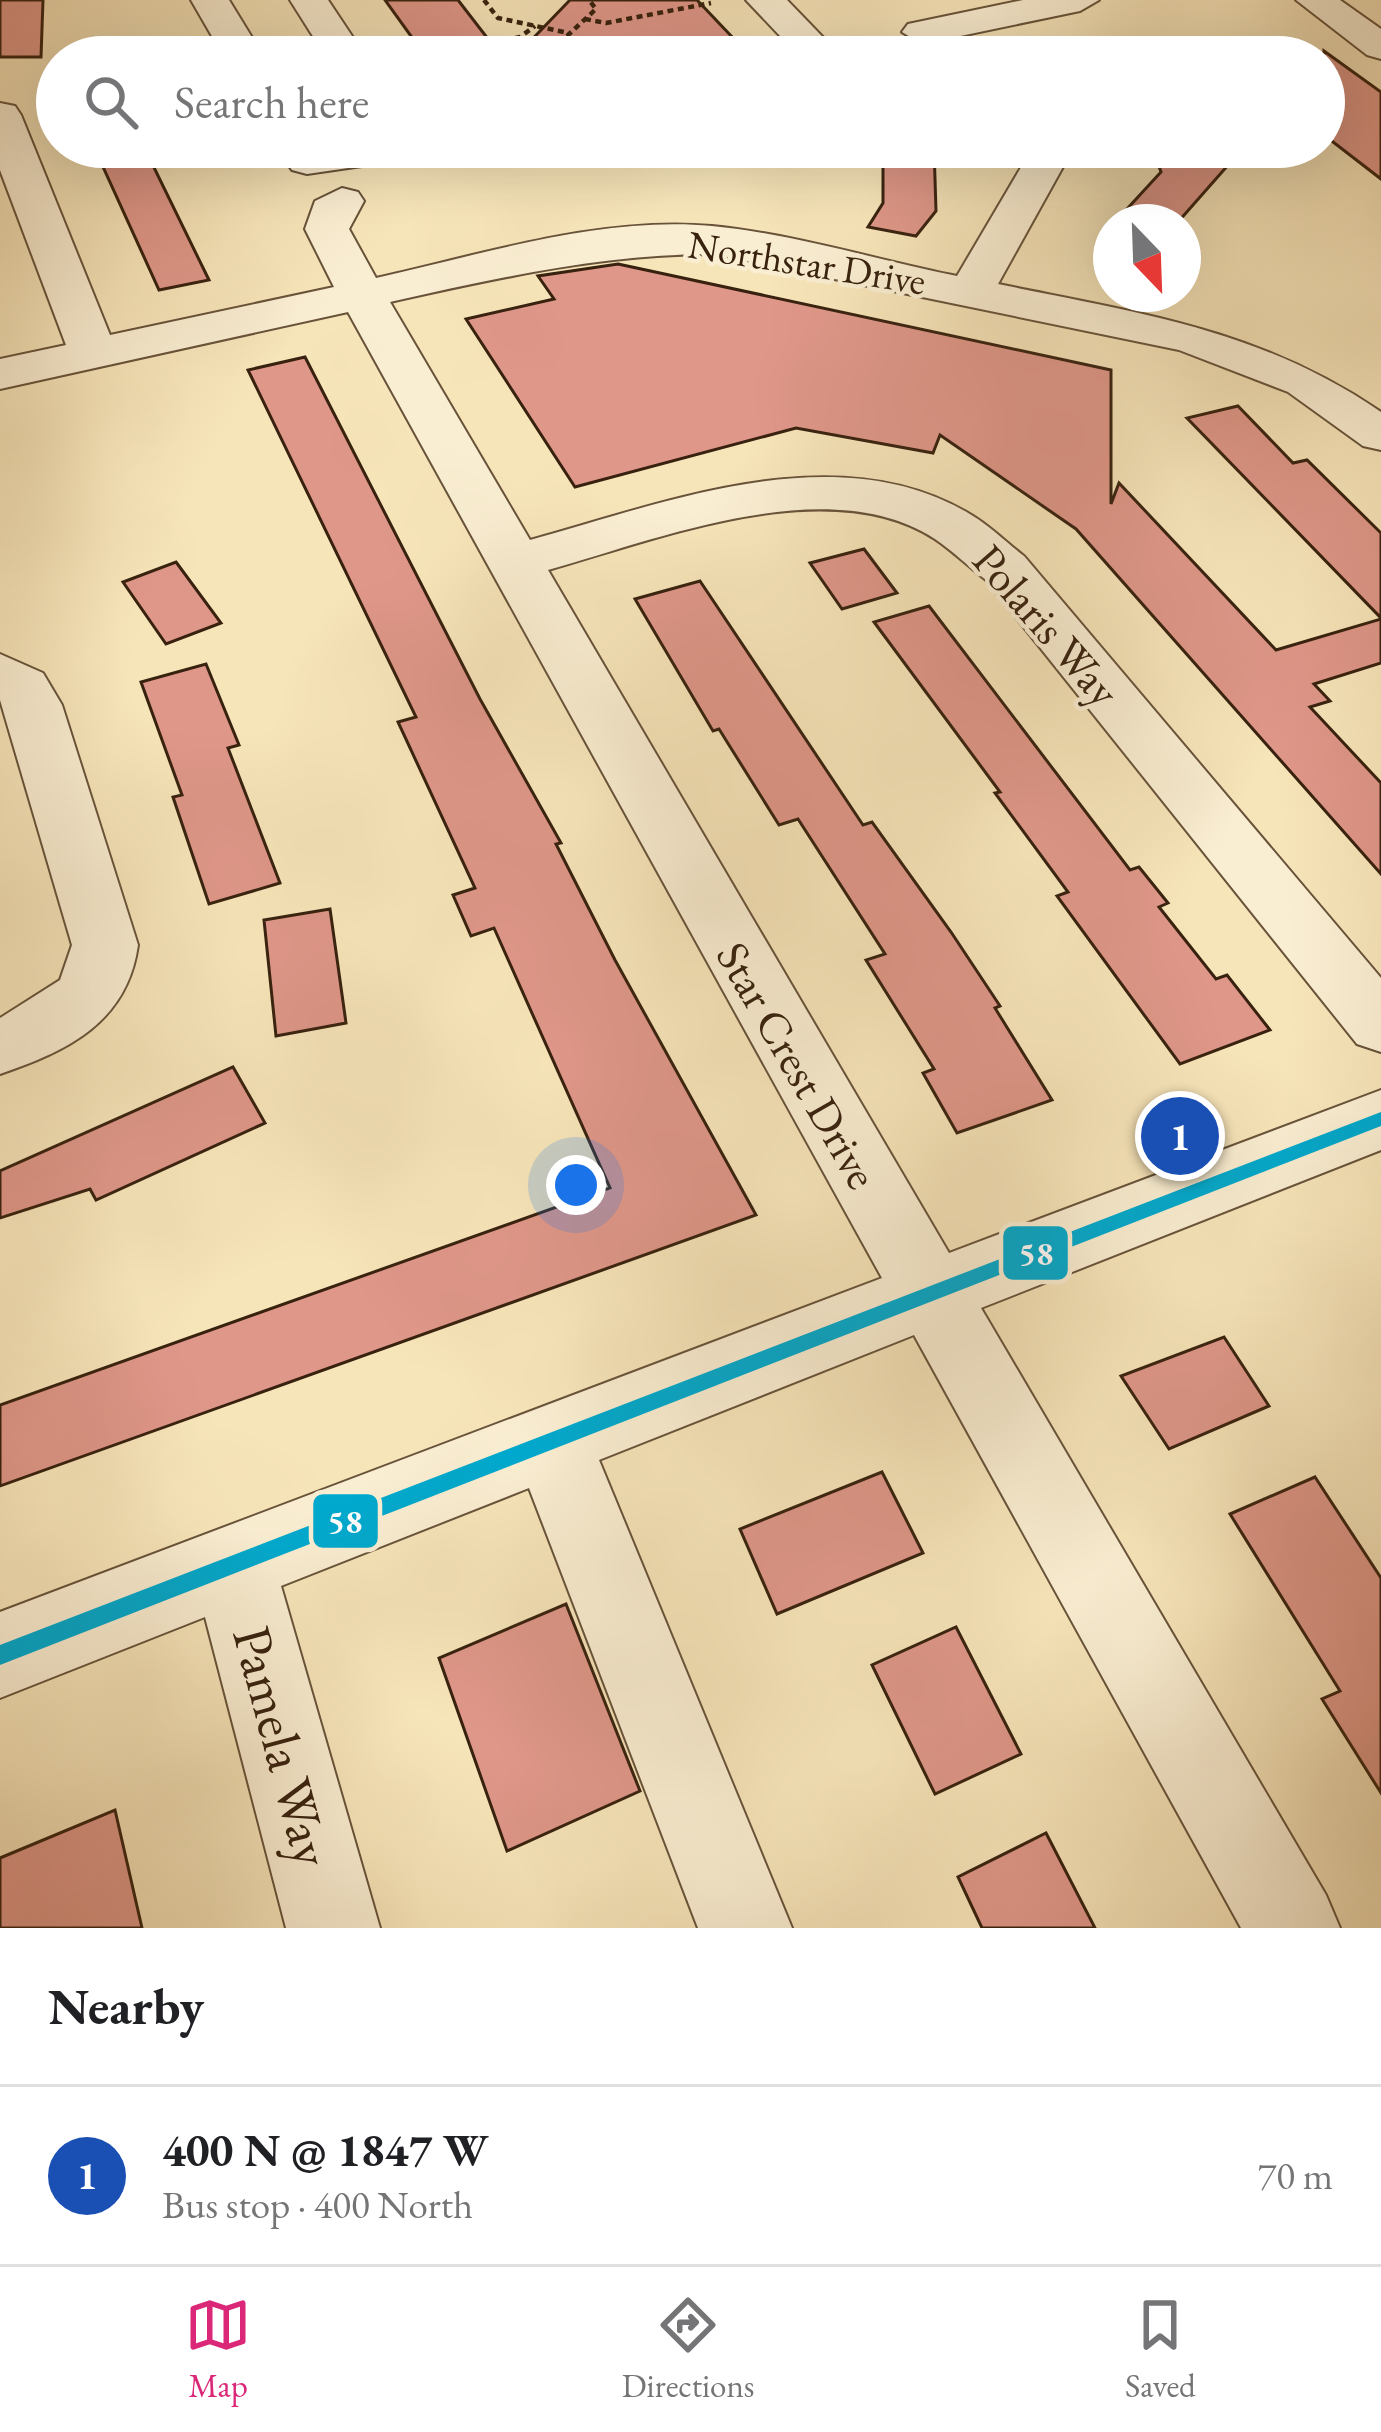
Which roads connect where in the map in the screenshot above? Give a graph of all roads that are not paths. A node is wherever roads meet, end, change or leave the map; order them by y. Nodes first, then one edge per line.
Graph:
1 (210, 0) edge
2 (309, 0) edge
3 (765, 0) edge
4 (1081, 0) edge
5 (1316, 0) edge
6 (922, 32) dead end
7 (231, 36) edge
8 (332, 36) edge
9 (801, 36) edge
10 (1381, 47) edge
11 (0, 115) edge
12 (1041, 168) edge
13 (342, 201) dead end
14 (972, 290) junction
15 (362, 294) junction
16 (93, 353) junction
17 (0, 374) edge
18 (1381, 435) edge
19 (513, 562) junction
20 (0, 674) edge
21 (1381, 1025) edge
22 (0, 1046) edge
23 (1381, 1119) edge
24 (931, 1293) junction
25 (551, 1441) junction
26 (232, 1564) junction
27 (0, 1655) edge
28 (333, 1928) edge
29 (745, 1928) edge
30 (1293, 1928) edge

1 - 7 street
2 - 8 street
3 - 9 street
4 - 6 street
5 - 10 street
11 - 16 street
12 - 14 street
13 - 15 street, Star Crest Drive
14 - 15 street, Northstar Drive
14 - 18 street, Northstar Drive
15 - 16 street, Northstar Drive
15 - 19 street, Star Crest Drive
16 - 17 street, Northstar Drive
19 - 21 street, Polaris Way
19 - 24 street, Star Crest Drive
20 - 22 street
23 - 24 street
24 - 25 street
24 - 30 street, Star Crest Drive
25 - 26 street
25 - 29 street
26 - 27 street
26 - 28 street, Pamela Way

